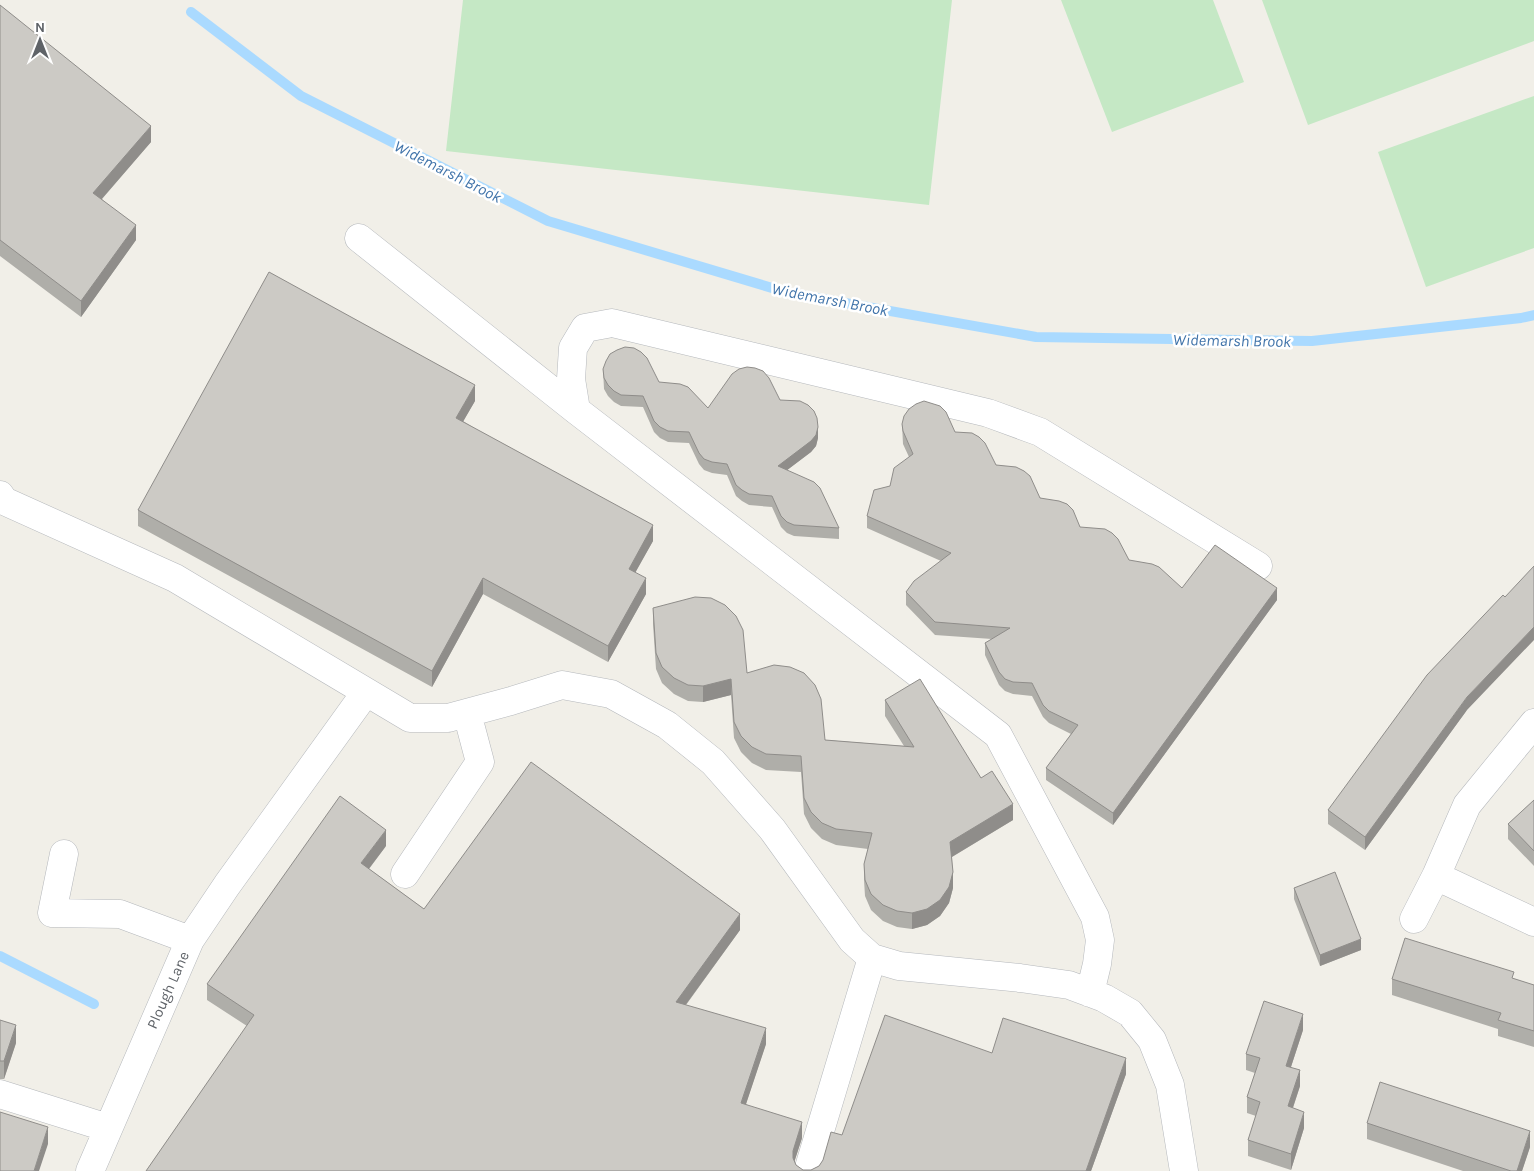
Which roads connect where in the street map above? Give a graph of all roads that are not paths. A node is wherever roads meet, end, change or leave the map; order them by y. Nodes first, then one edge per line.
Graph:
1 (360, 238) dead end
2 (576, 410) junction
3 (0, 495) edge
4 (1258, 566) dead end
5 (366, 692) junction
6 (467, 713) junction
7 (1534, 723) edge
8 (64, 854) dead end
9 (405, 874) dead end
10 (1436, 876) junction
11 (1414, 919) dead end
12 (1534, 922) edge
13 (190, 940) junction
14 (872, 958) junction
15 (1090, 993) junction
16 (0, 1094) edge
17 (108, 1128) junction
18 (90, 1171) edge
19 (808, 1171) edge
20 (1184, 1171) edge

1 - 2 street
2 - 4 street
2 - 15 street
3 - 5 street
5 - 6 street
5 - 13 street
6 - 9 street
6 - 14 street
7 - 10 street
8 - 13 street, Plough Lane
10 - 11 street
10 - 12 street
13 - 17 street, Plough Lane
14 - 15 street
14 - 19 street
15 - 20 street
16 - 17 street
17 - 18 street, Plough Lane

